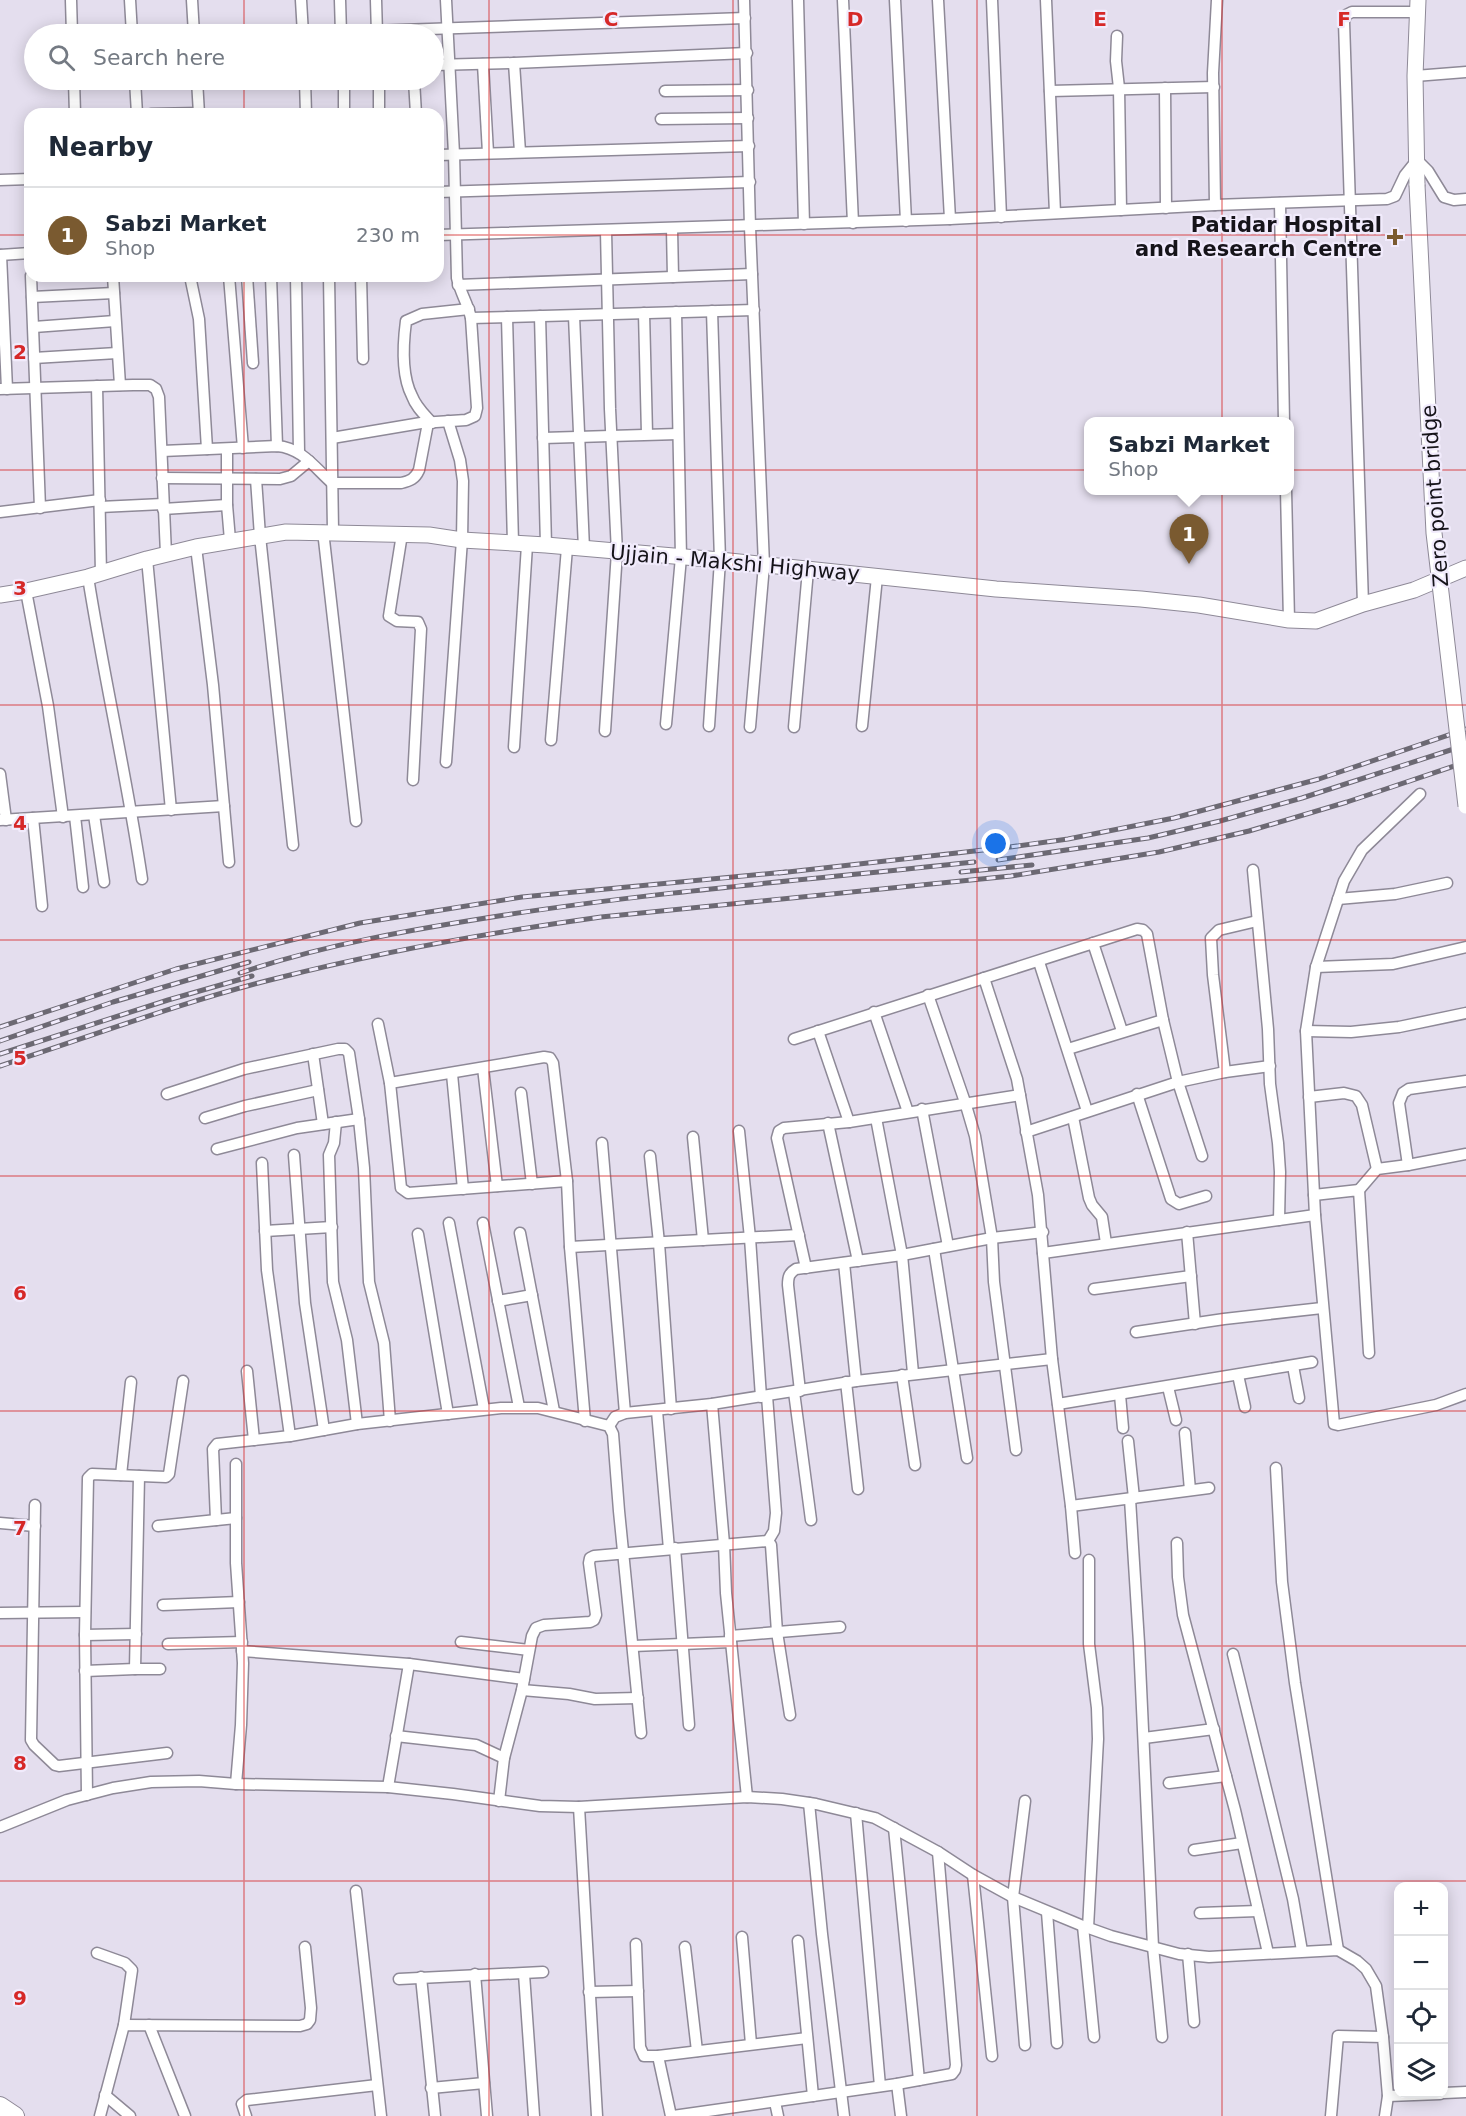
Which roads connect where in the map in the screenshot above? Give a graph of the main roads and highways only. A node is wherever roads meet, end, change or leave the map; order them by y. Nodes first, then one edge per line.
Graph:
1 (1418, 6) edge
2 (1466, 568) edge
3 (0, 595) edge
4 (1466, 806) edge
5 (0, 2106) edge
6 (15, 2116) edge

1 - 4 main road, Zero point bridge, bridge
2 - 3 main road, Ujjain - Makshi Highway
5 - 6 main road

